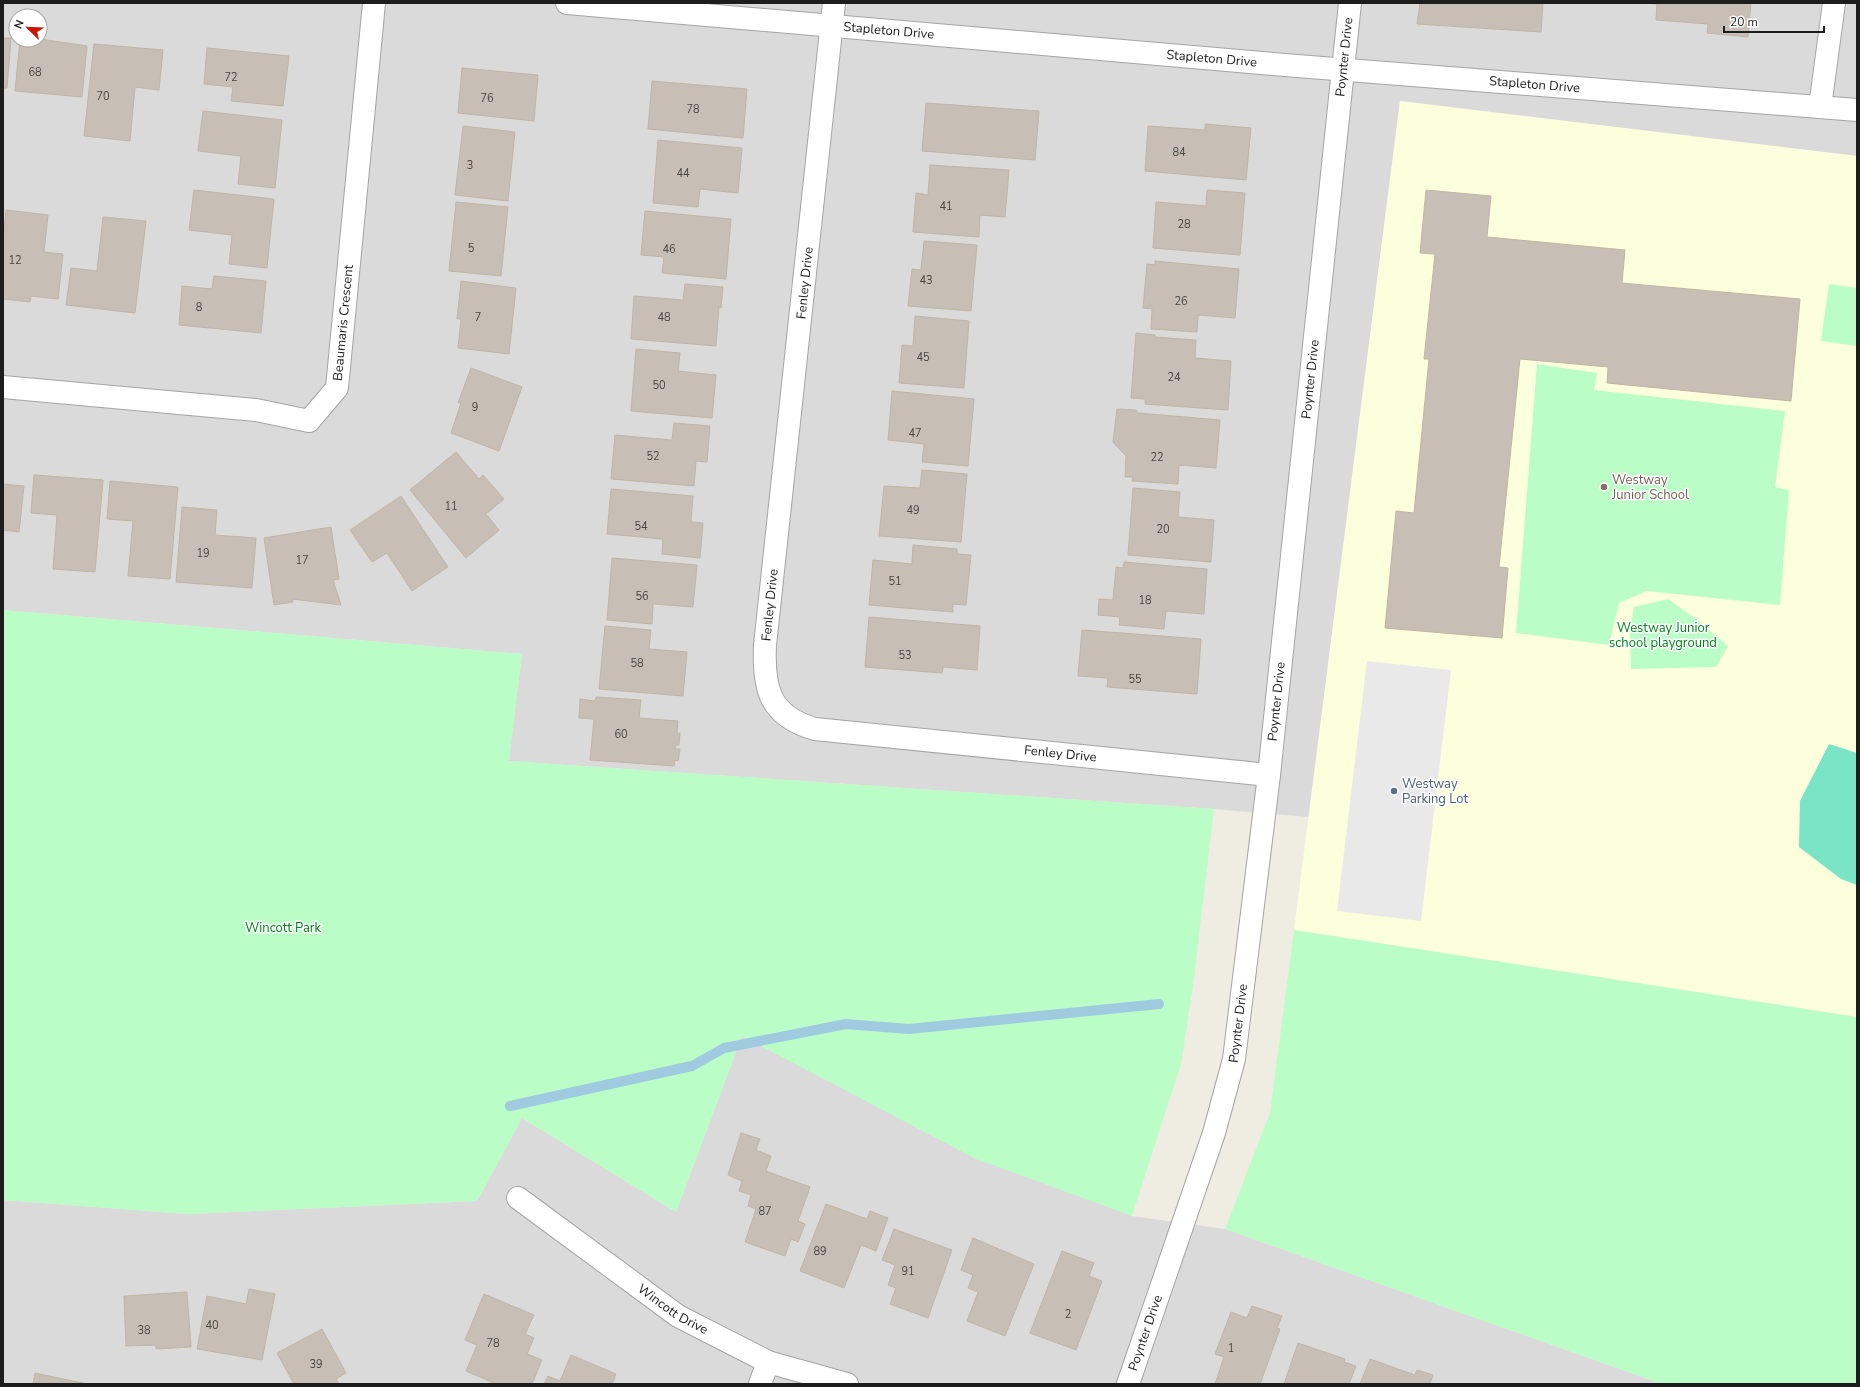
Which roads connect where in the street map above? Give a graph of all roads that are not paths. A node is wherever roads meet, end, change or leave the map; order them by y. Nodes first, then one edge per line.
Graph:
1 (374, 3) edge
2 (568, 3) edge
3 (834, 3) edge
4 (1350, 3) edge
5 (1834, 3) edge
6 (832, 25) junction
7 (1343, 70) junction
8 (1820, 107) junction
9 (1857, 110) edge
10 (3, 387) edge
11 (1269, 775) junction
12 (518, 1198) dead end
13 (768, 1362) junction
14 (760, 1384) edge
15 (847, 1384) edge
16 (1128, 1384) edge

1 - 10 street, Beaumaris Crescent
2 - 6 street, Stapleton Drive
3 - 6 street, Fenley Drive
4 - 7 street, Poynter Drive
5 - 8 street
6 - 7 street, Stapleton Drive
6 - 11 street, Fenley Drive
7 - 8 street, Stapleton Drive
7 - 11 street, Poynter Drive
8 - 9 street, Stapleton Drive
11 - 16 street, Poynter Drive
12 - 13 street, Wincott Drive
13 - 14 street
13 - 15 street, Wincott Drive

